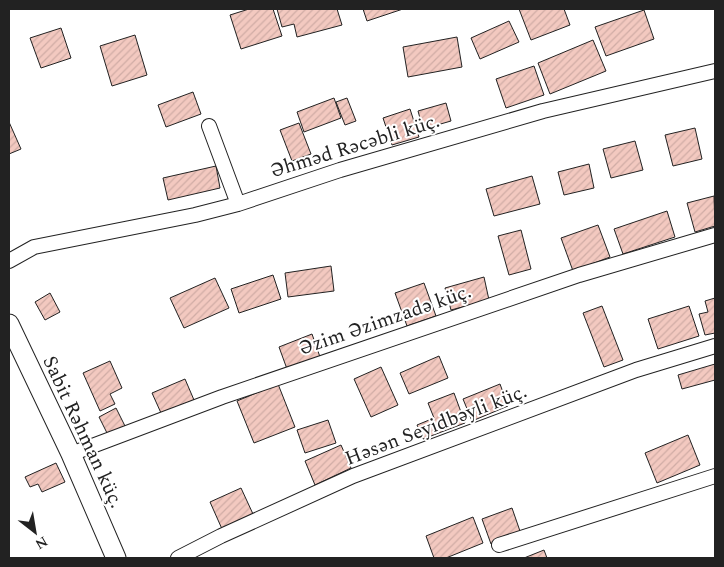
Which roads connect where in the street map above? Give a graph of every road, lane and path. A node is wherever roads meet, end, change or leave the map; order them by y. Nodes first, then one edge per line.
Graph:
1 (715, 71) edge
2 (209, 126) dead end
3 (238, 204) junction
4 (715, 235) edge
5 (9, 261) edge
6 (9, 324) edge
7 (715, 346) edge
8 (70, 454) junction
9 (715, 476) edge
10 (499, 545) dead end
11 (116, 558) edge
12 (178, 558) edge

1 - 3 street, Əhməd Rəcəbli küç.
2 - 3 street
3 - 5 street, Əhməd Rəcəbli küç.
4 - 8 street, Əzim Əzimzadə küç.
6 - 8 main road, Sabit Rəhman küç.
7 - 12 street, Həsən Seyidbəyli küç.
8 - 11 main road, Sabit Rəhman küç.
9 - 10 street

